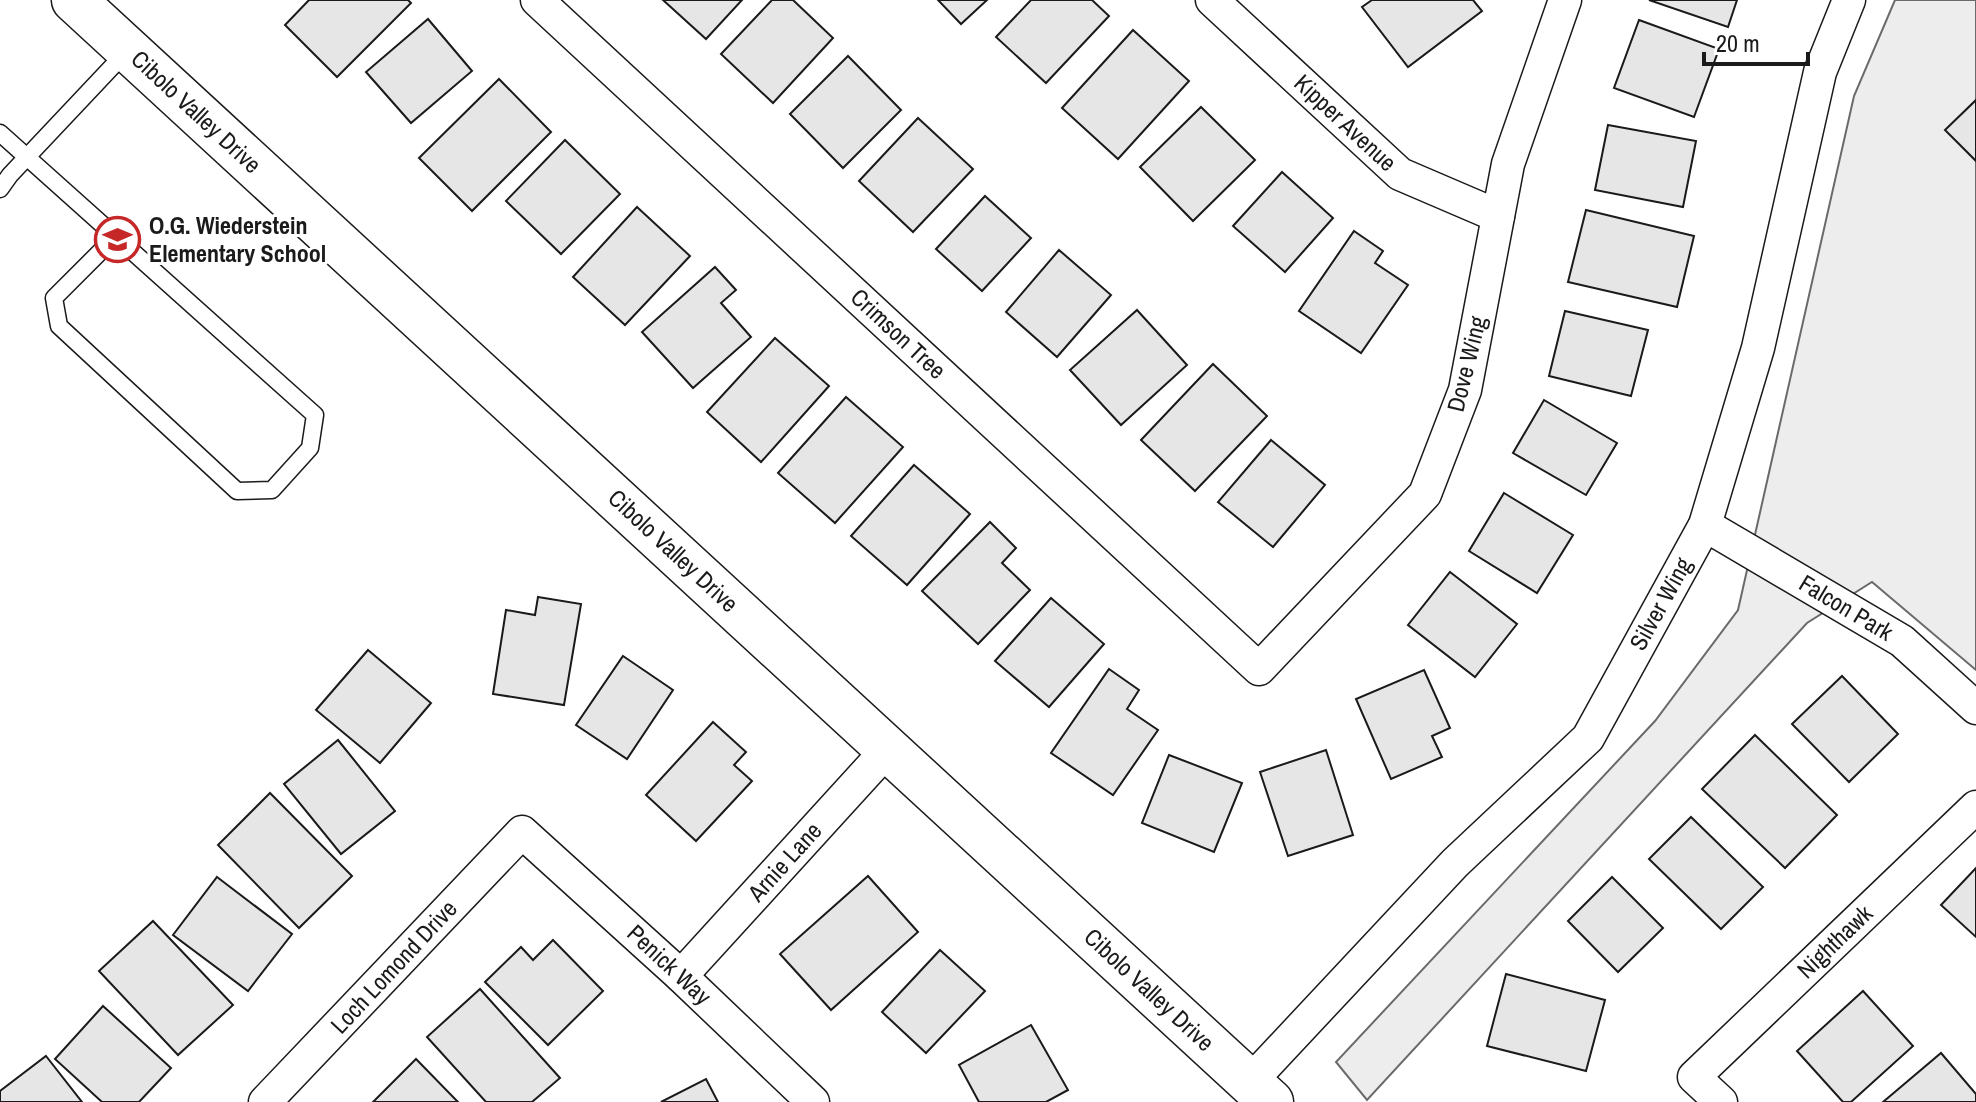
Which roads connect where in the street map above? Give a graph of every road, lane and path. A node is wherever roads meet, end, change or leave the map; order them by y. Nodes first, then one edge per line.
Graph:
1 (74, 0) edge
2 (537, 0) edge
3 (1212, 0) edge
4 (1565, 0) edge
5 (1849, 0) edge
6 (129, 50) junction
7 (0, 133) edge
8 (26, 159) junction
9 (0, 189) edge
10 (1498, 216) junction
11 (115, 237) junction
12 (1705, 525) junction
13 (1259, 669) joint
14 (1976, 708) edge
15 (888, 749) junction
16 (1976, 807) edge
17 (522, 832) joint
18 (681, 976) junction
19 (1260, 1092) edge
20 (265, 1102) edge
21 (813, 1102) edge
22 (1721, 1102) edge

1 - 6 main road, Cibolo Valley Drive
2 - 13 street, Crimson Tree
3 - 10 street, Kipper Avenue
4 - 10 street, Dove Wing
5 - 12 street, Silver Wing
6 - 8 lane
6 - 15 main road, Cibolo Valley Drive
7 - 8 lane
8 - 9 lane
8 - 11 lane
10 - 13 street, Dove Wing
11 - 11 lane
12 - 14 street, Falcon Park
12 - 19 street, Silver Wing
15 - 18 street, Arnie Lane
15 - 19 main road, Cibolo Valley Drive
16 - 22 street, Nighthawk
17 - 18 street, Penick Way
17 - 20 street, Loch Lomond Drive
18 - 21 street, Penick Way

